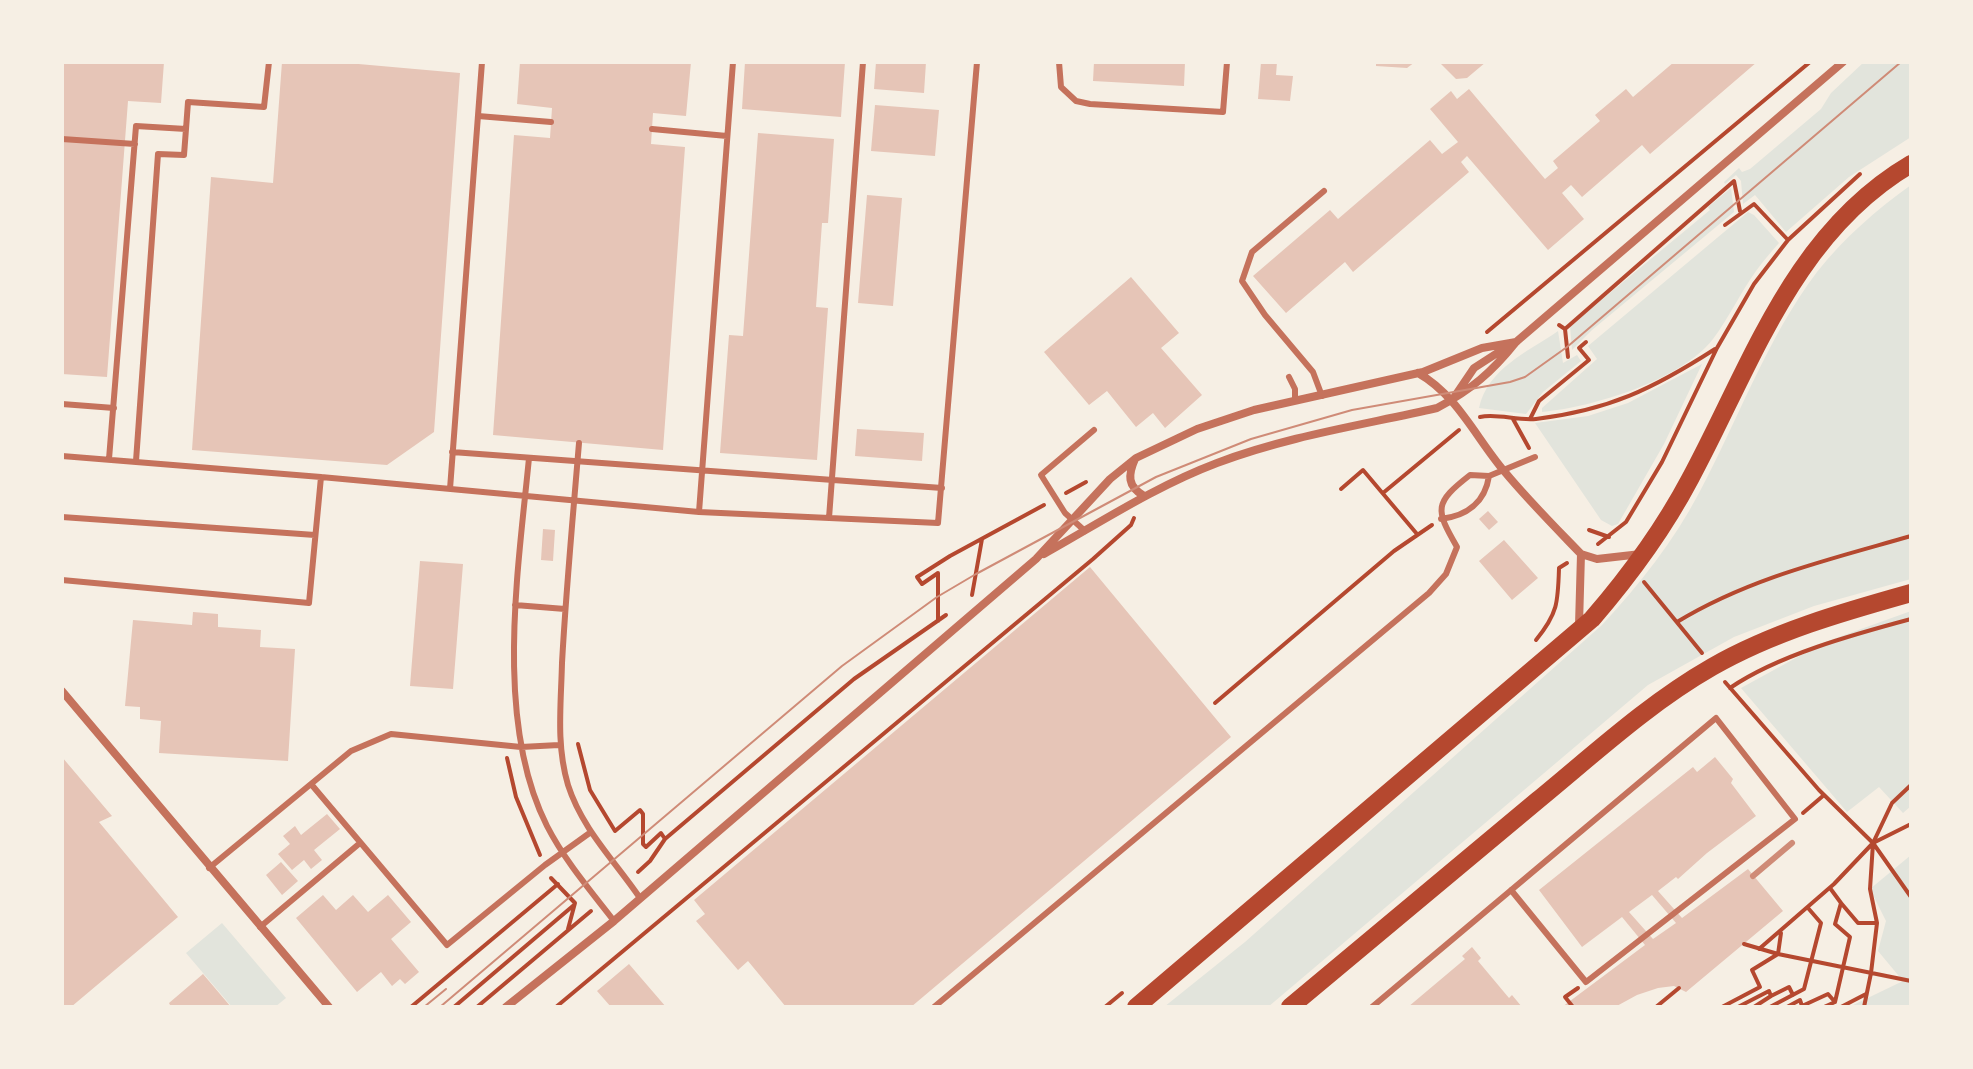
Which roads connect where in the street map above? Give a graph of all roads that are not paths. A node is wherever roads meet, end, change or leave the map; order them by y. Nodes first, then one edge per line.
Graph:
1 (269, 62) edge
2 (482, 62) edge
3 (733, 62) edge
4 (863, 62) edge
5 (977, 62) edge
6 (1059, 62) edge
7 (1227, 62) edge
8 (1843, 62) edge
9 (478, 116) junction
10 (551, 122) dead end
11 (186, 129) junction
12 (652, 129) dead end
13 (727, 136) junction
14 (62, 139) edge
15 (135, 144) junction
16 (1911, 164) edge
17 (1324, 191) dead end
18 (1516, 342) junction
19 (1417, 372) junction
20 (1289, 377) dead end
21 (1322, 396) junction
22 (1452, 400) junction
23 (1295, 401) junction
24 (62, 404) edge
25 (114, 408) junction
26 (1094, 430) dead end
27 (579, 443) dead end
28 (452, 452) junction
29 (62, 456) edge
30 (1535, 457) road end
31 (529, 458) junction
32 (1136, 458) junction
33 (109, 459) junction
34 (136, 461) junction
35 (577, 462) junction
36 (702, 471) junction
37 (1504, 471) junction
38 (1489, 476) junction
39 (321, 477) junction
40 (832, 480) junction
41 (942, 488) junction
42 (450, 489) junction
43 (525, 496) junction
44 (1144, 496) junction
45 (574, 502) junction
46 (699, 512) junction
47 (62, 517) edge
48 (829, 518) junction
49 (1441, 519) junction
50 (1071, 520) junction
51 (1085, 531) junction
52 (315, 535) junction
53 (1581, 554) junction
54 (1036, 559) junction
55 (1639, 561) junction
56 (62, 580) edge
57 (1911, 593) edge
58 (515, 605) junction
59 (565, 609) junction
60 (1578, 633) junction
61 (62, 691) edge
62 (559, 745) junction
63 (521, 747) junction
64 (311, 784) junction
65 (591, 832) junction
66 (360, 843) junction
67 (561, 852) junction
68 (209, 868) junction
69 (1511, 890) junction
70 (640, 898) junction
71 (614, 921) junction
72 (260, 927) junction
73 (329, 1007) edge
74 (506, 1007) edge
75 (934, 1007) edge
76 (1136, 1007) edge
77 (1290, 1007) edge
78 (1372, 1007) edge

1 - 11 lane
2 - 9 lane
3 - 13 lane
4 - 40 lane
5 - 41 lane
6 - 7 lane
8 - 18 street
9 - 10 lane
9 - 28 lane
11 - 15 lane
11 - 34 lane
12 - 13 lane
13 - 36 lane
14 - 15 lane
15 - 25 lane
16 - 55 main road
17 - 21 lane
18 - 19 street
18 - 22 street
18 - 22 street
19 - 21 street
19 - 22 street
20 - 23 lane
21 - 23 street
22 - 37 street
22 - 44 street
23 - 32 street
24 - 25 lane
25 - 33 lane
26 - 50 lane
27 - 35 lane
28 - 31 lane
28 - 42 lane
29 - 33 lane
30 - 37 lane
31 - 35 lane
31 - 43 lane
32 - 44 street
32 - 50 street
33 - 34 lane
34 - 39 lane
35 - 36 lane
35 - 45 lane
36 - 40 lane
36 - 46 lane
37 - 38 lane
37 - 53 street
38 - 49 lane
38 - 49 lane
39 - 42 lane
39 - 52 lane
40 - 41 lane
40 - 48 lane
41 - 48 lane
42 - 43 lane
43 - 45 lane
43 - 58 lane
44 - 51 street
45 - 46 lane
45 - 59 lane
46 - 48 lane
47 - 52 lane
49 - 75 lane
50 - 51 lane
50 - 54 street
51 - 54 street
52 - 56 lane
53 - 55 street
53 - 60 street
54 - 70 street
55 - 60 main road
57 - 77 main road
58 - 59 lane
58 - 63 lane
59 - 62 lane
60 - 76 main road
61 - 68 street
62 - 63 lane
62 - 65 lane
63 - 64 lane
63 - 67 lane
64 - 66 lane
64 - 68 lane
65 - 67 lane
65 - 70 lane
66 - 67 lane
66 - 72 lane
67 - 71 lane
68 - 72 street
69 - 69 lane
69 - 78 lane
70 - 71 street
71 - 74 street
72 - 73 street

